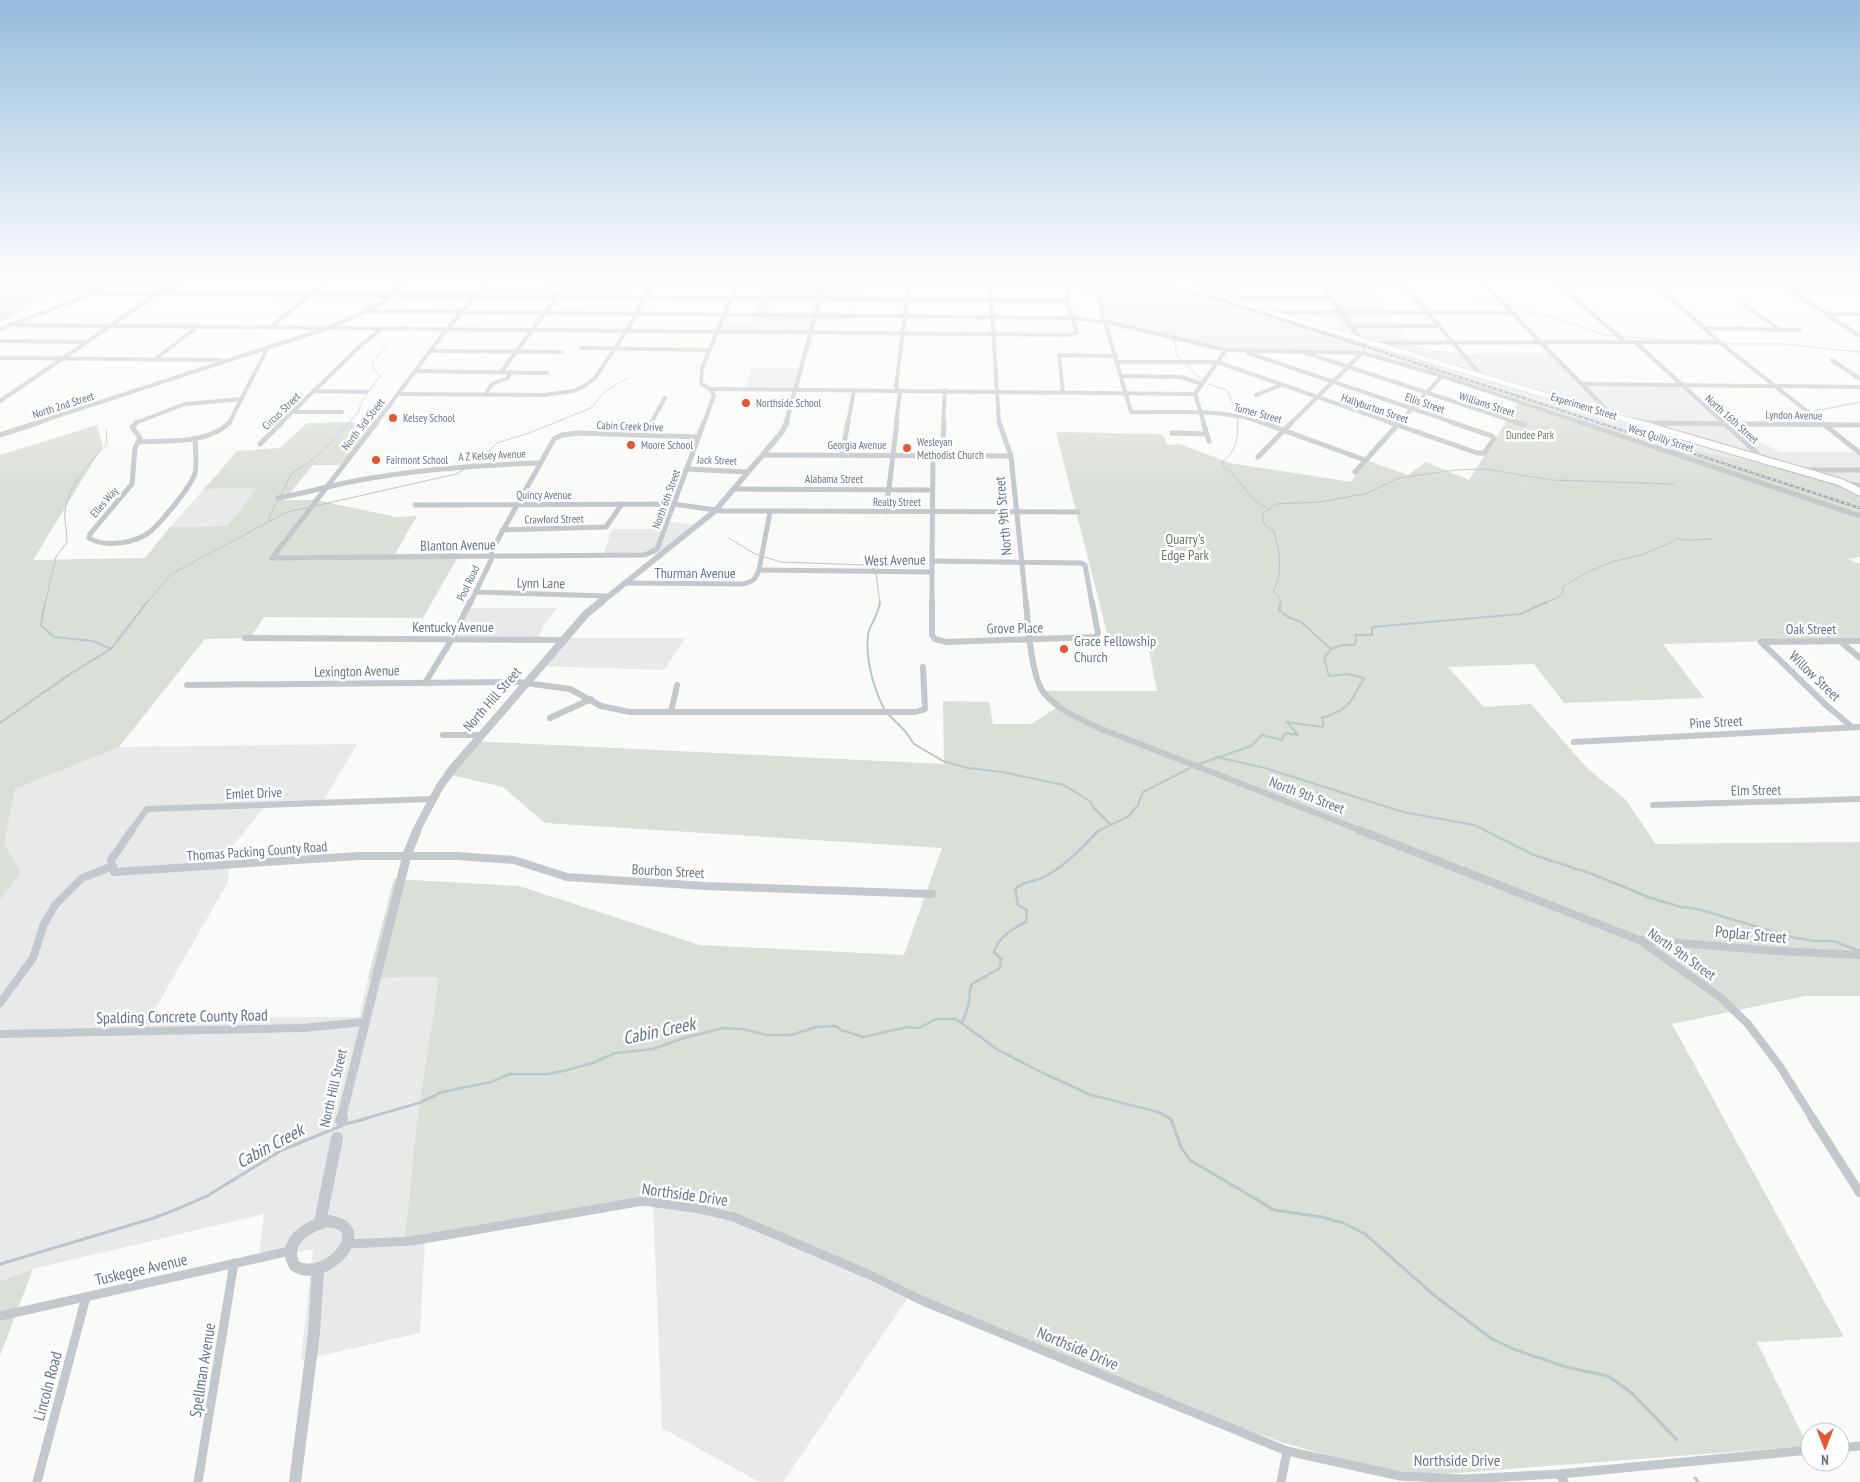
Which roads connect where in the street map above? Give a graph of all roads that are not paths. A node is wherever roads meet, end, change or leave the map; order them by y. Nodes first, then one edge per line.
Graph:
1 (77, 349) edge
2 (168, 349) edge
3 (267, 349) edge
4 (268, 349) edge
5 (359, 349) edge
6 (518, 349) edge
7 (614, 349) edge
8 (629, 349) edge
9 (806, 349) edge
10 (901, 349) edge
11 (993, 349) edge
12 (1114, 349) edge
13 (1222, 349) edge
14 (1344, 349) edge
15 (1362, 349) edge
16 (1397, 349) edge
17 (1460, 349) edge
18 (1548, 349) edge
19 (1643, 349) edge
20 (1728, 349) edge
21 (430, 350) joint
22 (709, 350) joint
23 (1226, 350) junction
24 (1243, 351) junction
25 (1302, 351) junction
26 (1339, 351) junction
27 (516, 352) junction
28 (561, 352) dead end
29 (1363, 353) junction
30 (1116, 356) junction
31 (0, 358) edge
32 (64, 358) junction
33 (155, 359) junction
34 (227, 360) junction
35 (1832, 360) dead end
36 (1117, 362) junction
37 (1218, 362) junction
38 (1347, 366) junction
39 (414, 371) junction
40 (501, 372) junction
41 (510, 372) junction
42 (547, 373) dead end
43 (1480, 374) junction
44 (1120, 376) junction
45 (1442, 376) junction
46 (1860, 379) edge
47 (1332, 381) junction
48 (1202, 384) junction
49 (1281, 384) junction
50 (1582, 384) junction
51 (1682, 385) junction
52 (1776, 386) junction
53 (1860, 387) edge
54 (710, 389) junction
55 (795, 390) junction
56 (854, 390) junction
57 (898, 390) junction
58 (946, 390) junction
59 (313, 391) junction
60 (996, 391) junction
61 (368, 392) dead end
62 (1063, 392) junction
63 (1125, 392) junction
64 (1426, 393) junction
65 (399, 394) junction
66 (1195, 394) junction
67 (484, 395) junction
68 (1256, 395) dead end
69 (1316, 397) junction
70 (242, 398) junction
71 (665, 398) dead end
72 (0, 401) edge
73 (1413, 408) junction
74 (292, 412) junction
75 (342, 412) dead end
76 (1605, 412) junction
77 (1200, 413) junction
78 (1638, 423) junction
79 (1723, 423) junction
80 (1824, 424) junction
81 (1398, 425) junction
82 (1524, 425) dead end
83 (1860, 425) edge
84 (1284, 429) junction
85 (1172, 433) dead end
86 (1206, 434) junction
87 (0, 435) edge
88 (562, 435) joint
89 (645, 435) junction
90 (698, 437) junction
91 (194, 438) junction
92 (1209, 441) dead end
93 (139, 442) junction
94 (260, 444) dead end
95 (1860, 453) edge
96 (1480, 454) joint
97 (763, 455) junction
98 (842, 455) junction
99 (892, 455) junction
100 (933, 455) junction
101 (942, 456) junction
102 (1011, 456) junction
103 (1258, 456) dead end
104 (1365, 460) junction
105 (1760, 460) junction
106 (539, 463) junction
107 (686, 469) junction
108 (1860, 470) edge
109 (1798, 471) junction
110 (748, 472) junction
111 (1355, 472) dead end
112 (1840, 482) junction
113 (327, 486) junction
114 (1860, 486) edge
115 (734, 489) junction
116 (889, 490) junction
117 (932, 490) junction
118 (1860, 492) edge
119 (278, 498) dead end
120 (622, 504) junction
121 (673, 504) junction
122 (415, 505) dead end
123 (516, 505) junction
124 (715, 511) junction
125 (770, 512) junction
126 (886, 512) junction
127 (932, 512) junction
128 (1016, 512) junction
129 (1078, 512) dead end
130 (1860, 516) edge
131 (502, 530) junction
132 (491, 555) junction
133 (645, 555) joint
134 (272, 558) joint
135 (932, 561) junction
136 (1021, 561) junction
137 (759, 570) junction
138 (932, 572) junction
139 (624, 583) junction
140 (475, 592) junction
141 (607, 596) junction
142 (1096, 636) joint
143 (244, 638) dead end
144 (452, 639) junction
145 (564, 640) junction
146 (1030, 641) junction
147 (1860, 641) edge
148 (1761, 642) joint
149 (1841, 642) junction
150 (1860, 658) edge
151 (923, 667) dead end
152 (425, 683) junction
153 (527, 683) junction
154 (677, 684) dead end
155 (187, 685) dead end
156 (591, 700) junction
157 (671, 712) junction
158 (550, 718) dead end
159 (1852, 727) junction
160 (1860, 727) edge
161 (443, 735) dead end
162 (480, 735) junction
163 (1574, 742) dead end
164 (432, 799) junction
165 (1860, 799) edge
166 (1653, 805) dead end
167 (407, 855) junction
168 (113, 866) junction
169 (932, 894) dead end
170 (1639, 940) junction
171 (1859, 957) edge
172 (0, 1004) edge
173 (364, 1022) junction
174 (0, 1034) edge
175 (341, 1121) joint
176 (337, 1138) joint
177 (1860, 1193) edge
178 (320, 1222) junction
179 (348, 1244) junction
180 (290, 1251) junction
181 (234, 1262) junction
182 (318, 1270) junction
183 (86, 1297) junction
184 (0, 1316) edge
185 (1288, 1451) junction
186 (1800, 1451) edge
187 (1562, 1478) edge
188 (38, 1482) edge
189 (198, 1482) edge
190 (295, 1482) edge
191 (1281, 1482) edge

1 - 32 street
2 - 33 street
3 - 34 street, North 2nd Street
4 - 70 street
5 - 59 street, Circus Street
6 - 27 street
7 - 67 street
8 - 22 street
9 - 55 street, North Hill Street
10 - 57 street
11 - 60 street, North 9th Street
12 - 30 street
13 - 23 street, West Quilly Street
14 - 26 street, West Quilly Street
15 - 29 street
16 - 43 main road, Experiment Street
17 - 43 street
18 - 50 street
19 - 51 street, North 16th Street
20 - 52 street
21 - 27 street
21 - 39 street, North 3rd Street
22 - 54 street, North 6th Street
23 - 24 street, West Quilly Street
23 - 37 street
24 - 25 street, West Quilly Street
24 - 47 street, Ellis Street
25 - 26 street, West Quilly Street
25 - 38 street, Williams Street
26 - 29 street, West Quilly Street
27 - 28 street
27 - 40 street
29 - 38 street
29 - 45 street, West Quilly Street
30 - 36 street
30 - 62 street
31 - 32 street
32 - 33 street
32 - 72 street
33 - 34 street
34 - 87 street, North 2nd Street
35 - 46 street
36 - 37 street, Hallyburton Street
36 - 44 street
37 - 48 street
37 - 49 street, Hallyburton Street
38 - 47 street
38 - 64 street, Williams Street
39 - 40 street
39 - 65 street, North 3rd Street
40 - 41 street
41 - 42 street
41 - 67 street
43 - 76 main road, Experiment Street
44 - 48 street
44 - 63 street
45 - 64 street
45 - 130 street, West Quilly Street
47 - 69 street
47 - 73 street, Ellis Street
48 - 66 street
49 - 68 street
49 - 69 street, Hallyburton Street
50 - 51 street
50 - 76 street
51 - 52 street
51 - 79 street, North 16th Street
52 - 53 street
52 - 80 street
54 - 55 street
54 - 90 street, North 6th Street
55 - 56 street
55 - 97 street, North Hill Street
56 - 57 street
56 - 98 street
57 - 58 street
57 - 99 street
58 - 60 street
58 - 101 street
59 - 61 street
59 - 74 street, Circus Street
60 - 62 street
60 - 102 street, North 9th Street
62 - 63 street
63 - 66 street
63 - 77 street, Turner Street
64 - 73 street
64 - 82 street, Williams Street
65 - 67 street
65 - 113 street, North 3rd Street
66 - 77 street
69 - 81 street, Hallyburton Street
69 - 84 street
70 - 91 street
70 - 93 street, Elles Way
71 - 89 street
73 - 81 street
73 - 96 street, Ellis Street
74 - 75 street
74 - 94 street, Circus Street
76 - 78 main road, Experiment Street
77 - 84 street, Turner Street
77 - 86 street
78 - 79 street, Lyndon Avenue
78 - 105 main road, Experiment Street
79 - 80 street, Lyndon Avenue
79 - 105 street, North 16th Street
80 - 83 street, Lyndon Avenue
80 - 95 street
81 - 96 street, Hallyburton Street
81 - 104 street
84 - 103 street
84 - 104 street, Turner Street
85 - 86 street
86 - 92 street
88 - 89 street, Cabin Creek Drive
88 - 106 street, Pool Road
89 - 90 street, Cabin Creek Drive
90 - 107 street, North 6th Street
91 - 93 street
91 - 93 street, Elles Way
97 - 98 street, Georgia Avenue
97 - 110 street, North Hill Street
98 - 99 street, Georgia Avenue
99 - 100 street, Georgia Avenue
99 - 116 street
100 - 101 street, Georgia Avenue
100 - 117 street
101 - 102 street, Georgia Avenue
102 - 128 street, North 9th Street
104 - 111 street
105 - 109 main road, Experiment Street
106 - 113 street, A Z Kelsey Avenue
106 - 123 street, Pool Road
107 - 110 street, Jack Street
107 - 121 street, North 6th Street
108 - 109 street
109 - 112 main road, Experiment Street
110 - 115 street, North Hill Street
112 - 114 street
112 - 118 main road, Experiment Street
113 - 119 street, A Z Kelsey Avenue
113 - 134 street, North 3rd Street
115 - 116 street, Alabama Street
115 - 124 street, North Hill Street
116 - 117 street, Alabama Street
116 - 126 street
117 - 127 street
120 - 121 street, Quincy Avenue
120 - 123 street, Quincy Avenue
120 - 131 street, Crawford Street
121 - 124 street, Quincy Avenue
121 - 133 street, North 6th Street
122 - 123 street, Quincy Avenue
123 - 131 street, Pool Road
124 - 125 street, Realty Street
124 - 139 street, North Hill Street
125 - 126 street, Realty Street
125 - 137 street
126 - 127 street, Realty Street
127 - 128 street, Realty Street
127 - 135 street
128 - 129 street, Realty Street
128 - 136 street, North 9th Street
131 - 132 street, Pool Road
132 - 133 street, Blanton Avenue
132 - 134 street, Blanton Avenue
132 - 140 street, Pool Road
135 - 136 street, West Avenue
135 - 138 street, West Avenue
136 - 142 street, West Avenue
136 - 146 street, North 9th Street
137 - 138 street, West Avenue
137 - 139 street, Thurman Avenue
138 - 146 street, Grove Place
139 - 141 street, North Hill Street
140 - 141 street, Lynn Lane
140 - 144 street, Pool Road
141 - 145 street, North Hill Street
142 - 146 street, Grove Place
143 - 144 street, Kentucky Avenue
144 - 145 street, Kentucky Avenue
144 - 152 street, Pool Road
145 - 153 street, North Hill Street
146 - 170 street, North 9th Street
147 - 149 street, Oak Street
148 - 149 street, Oak Street
148 - 159 street, Willow Street
149 - 150 street
151 - 157 street, Lexington Avenue
152 - 153 street, Lexington Avenue
152 - 155 street, Lexington Avenue
153 - 156 street, Lexington Avenue
153 - 162 street, North Hill Street
154 - 157 street
156 - 157 street, Lexington Avenue
156 - 158 street
159 - 160 street, Pine Street
159 - 163 street, Pine Street
161 - 162 street
162 - 164 street, North Hill Street
164 - 167 street, North Hill Street
164 - 168 street, Emlet Drive
165 - 166 street, Elm Street
167 - 168 street, Thomas Packing County Road
167 - 169 street, Bourbon Street
167 - 173 street, North Hill Street
168 - 172 street
170 - 171 street, Poplar Street
170 - 177 street, North 9th Street
173 - 174 street, Spalding Concrete County Road
173 - 175 street, North Hill Street
175 - 176 street, North Hill Street
176 - 178 street, North Hill Street
178 - 179 street
178 - 180 street
179 - 182 street
179 - 185 street, Northside Drive
180 - 181 street, Tuskegee Avenue
180 - 182 street
181 - 183 street, Tuskegee Avenue
181 - 189 street, Spellman Avenue
182 - 190 street
183 - 184 street, Tuskegee Avenue
183 - 188 street, Lincoln Road
185 - 187 street, Northside Drive
185 - 191 street
186 - 187 street, Northside Drive

